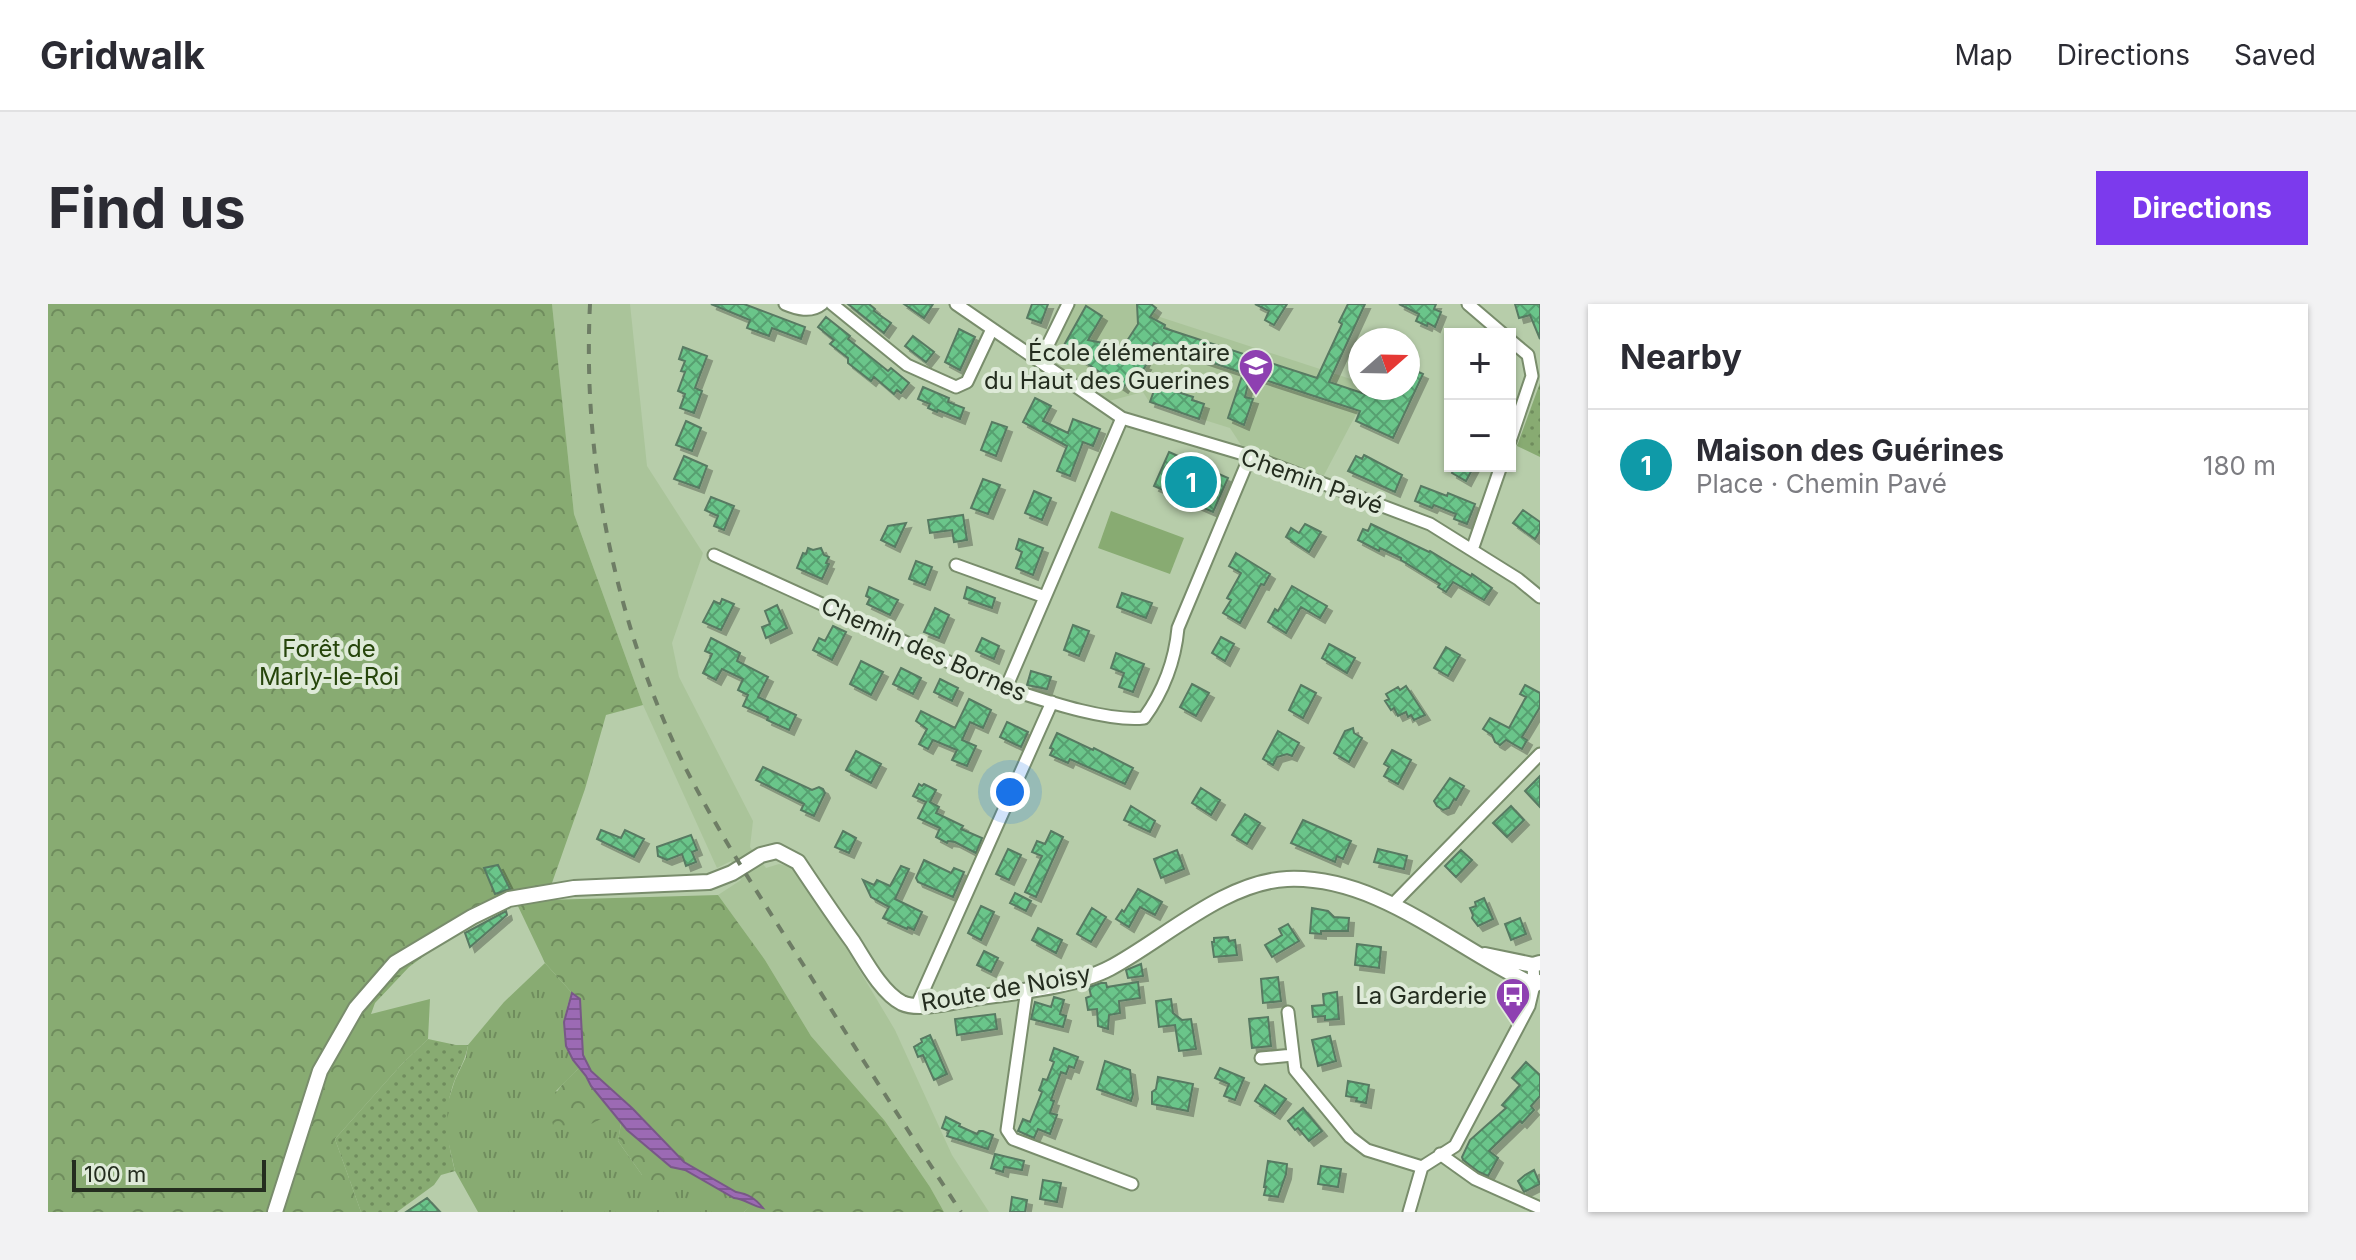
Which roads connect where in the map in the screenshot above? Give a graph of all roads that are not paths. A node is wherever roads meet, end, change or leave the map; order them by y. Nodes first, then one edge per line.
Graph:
1 (785, 304) edge
2 (822, 304) edge
3 (832, 304) edge
4 (956, 304) edge
5 (1068, 304) edge
6 (1468, 304) edge
7 (1496, 328) edge
8 (992, 329) junction
9 (1516, 345) edge
10 (1040, 361) junction
11 (1122, 418) junction
12 (1516, 423) edge
13 (1250, 456) junction
14 (1499, 472) edge
15 (1472, 550) junction
16 (714, 555) dead end
17 (956, 565) dead end
18 (1045, 597) junction
19 (1540, 597) edge
20 (1006, 688) junction
21 (1052, 702) junction
22 (1540, 754) edge
23 (1392, 905) junction
24 (1476, 954) junction
25 (1536, 964) edge
26 (1537, 983) edge
27 (1027, 989) junction
28 (917, 1005) junction
29 (1288, 1012) dead end
30 (1293, 1055) junction
31 (1261, 1058) dead end
32 (1440, 1154) junction
33 (1422, 1167) junction
34 (1132, 1184) dead end
35 (1540, 1208) edge
36 (275, 1212) edge
37 (1409, 1212) edge

1 - 2 street
3 - 8 street
4 - 8 street, Chemin Pavé
5 - 10 street
6 - 7 street
8 - 10 street, Chemin Pavé
9 - 12 street
10 - 11 street, Chemin Pavé
11 - 13 street, Chemin Pavé
11 - 18 street
13 - 15 street, Chemin Pavé
13 - 21 street, Chemin des Bornes
14 - 15 street
15 - 19 street, Chemin Pavé
16 - 20 street, Chemin des Bornes
17 - 18 street
18 - 20 street
20 - 21 street, Chemin des Bornes
21 - 28 street
22 - 23 street
23 - 24 street, Route de Noisy
23 - 27 street, Route de Noisy
24 - 25 street, Route de Noisy
24 - 26 street, Route de Noisy
25 - 26 street
26 - 32 street
27 - 28 street, Route de Noisy
27 - 34 street
28 - 36 street, Route de Noisy
29 - 30 street
30 - 31 street
30 - 33 street
32 - 33 street
32 - 35 street
33 - 37 street

